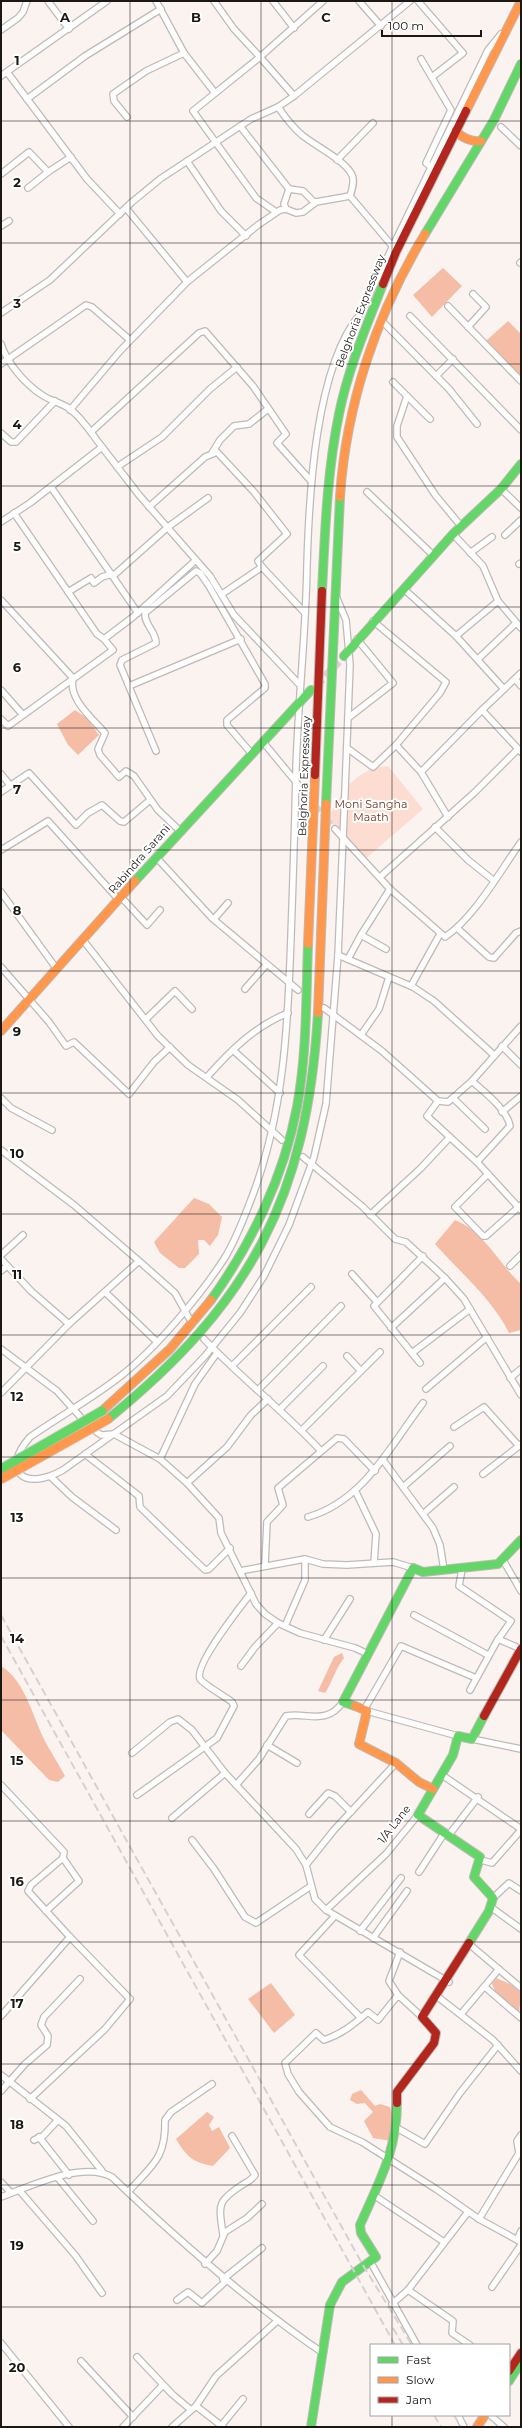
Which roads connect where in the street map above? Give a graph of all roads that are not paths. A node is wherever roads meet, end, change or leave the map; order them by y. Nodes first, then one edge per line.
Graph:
1 (27, 1) edge
2 (48, 1) edge
3 (107, 1) edge
4 (156, 1) edge
5 (214, 1) edge
6 (273, 1) edge
7 (323, 1) edge
8 (358, 1) edge
9 (410, 1) edge
10 (418, 1) edge
11 (521, 2) edge
12 (160, 9) junction
13 (512, 19) junction
14 (381, 26) junction
15 (294, 28) junction
16 (69, 29) junction
17 (1, 30) edge
18 (184, 53) junction
19 (260, 57) junction
20 (421, 59) dead end
21 (521, 64) edge
22 (7, 72) junction
23 (1, 76) edge
24 (432, 77) junction
25 (215, 93) junction
26 (294, 96) junction
27 (28, 99) junction
28 (278, 107) junction
29 (127, 117) dead end
30 (373, 123) dead end
31 (240, 126) junction
32 (501, 127) dead end
33 (456, 130) junction
34 (481, 141) junction
35 (214, 142) junction
36 (521, 146) edge
37 (71, 157) junction
38 (337, 160) junction
39 (187, 161) junction
40 (431, 167) junction
41 (48, 172) junction
42 (1, 174) edge
43 (28, 188) dead end
44 (289, 189) junction
45 (350, 196) junction
46 (315, 203) junction
47 (126, 208) junction
48 (286, 209) junction
49 (276, 212) junction
50 (120, 214) junction
51 (9, 221) dead end
52 (1, 226) edge
53 (246, 236) junction
54 (394, 249) junction
55 (187, 282) junction
56 (473, 294) dead end
57 (448, 306) dead end
58 (1, 312) edge
59 (410, 316) dead end
60 (381, 320) junction
61 (468, 327) junction
62 (130, 340) junction
63 (1, 344) edge
64 (453, 359) junction
65 (7, 360) junction
66 (1, 364) edge
67 (237, 367) junction
68 (436, 376) junction
69 (521, 381) edge
70 (393, 382) dead end
71 (406, 396) junction
72 (55, 401) junction
73 (268, 409) junction
74 (70, 410) junction
75 (430, 419) dead end
76 (477, 424) dead end
77 (521, 430) edge
78 (91, 432) junction
79 (1, 433) edge
80 (102, 447) junction
81 (212, 453) junction
82 (521, 464) edge
83 (117, 467) junction
84 (311, 481) junction
85 (51, 486) junction
86 (501, 489) junction
87 (367, 492) dead end
88 (208, 498) dead end
89 (149, 507) junction
90 (521, 508) edge
91 (14, 513) junction
92 (521, 520) edge
93 (1, 522) edge
94 (461, 526) junction
95 (168, 527) junction
96 (453, 534) junction
97 (505, 535) dead end
98 (492, 537) dead end
99 (470, 553) junction
100 (434, 556) junction
101 (196, 560) junction
102 (262, 567) junction
103 (112, 575) junction
104 (405, 590) junction
105 (68, 592) junction
106 (335, 592) junction
107 (222, 594) junction
108 (1, 600) edge
109 (498, 601) junction
110 (138, 613) junction
111 (306, 613) junction
112 (373, 621) junction
113 (516, 623) junction
114 (521, 628) edge
115 (456, 636) junction
116 (104, 639) junction
117 (241, 639) junction
118 (357, 639) junction
119 (349, 648) junction
120 (344, 656) tunnel mouth
121 (478, 659) junction
122 (521, 673) edge
123 (73, 678) junction
124 (515, 679) junction
125 (299, 684) junction
126 (129, 686) junction
127 (521, 686) edge
128 (504, 689) junction
129 (1, 690) edge
130 (311, 690) tunnel mouth
131 (298, 705) junction
132 (482, 710) junction
133 (23, 715) junction
134 (1, 718) edge
135 (348, 718) junction
136 (263, 742) junction
137 (396, 745) junction
138 (347, 748) junction
139 (520, 750) edge
140 (156, 751) dead end
141 (252, 754) junction
142 (421, 772) junction
143 (1, 774) edge
144 (296, 781) junction
145 (10, 785) junction
146 (1, 792) edge
147 (306, 794) tunnel mouth
148 (150, 800) junction
149 (448, 817) junction
150 (435, 827) junction
151 (335, 829) tunnel mouth
152 (180, 831) junction
153 (342, 838) junction
154 (521, 842) edge
155 (1, 850) edge
156 (156, 857) junction
157 (380, 877) junction
158 (493, 880) junction
159 (390, 889) junction
160 (1, 892) edge
161 (120, 898) junction
162 (228, 903) dead end
163 (160, 910) dead end
164 (214, 920) junction
165 (456, 928) junction
166 (521, 931) edge
167 (440, 934) junction
168 (361, 935) junction
169 (83, 940) junction
170 (386, 949) dead end
171 (338, 955) junction
172 (348, 959) junction
173 (266, 964) junction
174 (1, 967) edge
175 (56, 968) junction
176 (390, 977) junction
177 (289, 984) junction
178 (411, 986) junction
179 (245, 989) dead end
180 (298, 990) dead end
181 (29, 999) junction
182 (324, 1008) dead end
183 (192, 1009) dead end
184 (288, 1013) junction
185 (333, 1015) junction
186 (146, 1019) junction
187 (521, 1026) edge
188 (1, 1031) edge
189 (361, 1035) junction
190 (502, 1046) junction
191 (170, 1047) junction
192 (233, 1050) junction
193 (494, 1055) junction
194 (521, 1065) edge
195 (207, 1077) junction
196 (472, 1080) junction
197 (280, 1093) junction
198 (521, 1096) edge
199 (1, 1098) edge
200 (453, 1098) junction
201 (438, 1101) junction
202 (502, 1112) junction
203 (485, 1129) dead end
204 (52, 1130) dead end
205 (273, 1132) junction
206 (450, 1137) junction
207 (282, 1140) dead end
208 (1, 1150) edge
209 (303, 1157) dead end
210 (477, 1162) junction
211 (311, 1164) junction
212 (488, 1174) junction
213 (520, 1207) edge
214 (370, 1215) junction
215 (23, 1235) dead end
216 (1, 1255) edge
217 (521, 1255) edge
218 (423, 1256) junction
219 (1, 1259) edge
220 (138, 1261) junction
221 (7, 1266) junction
222 (510, 1266) dead end
223 (1, 1271) edge
224 (352, 1274) dead end
225 (445, 1278) junction
226 (311, 1287) dead end
227 (105, 1292) junction
228 (377, 1302) junction
229 (341, 1306) dead end
230 (185, 1309) junction
231 (470, 1309) junction
232 (189, 1318) dead end
233 (69, 1324) junction
234 (391, 1328) junction
235 (487, 1337) junction
236 (204, 1339) dead end
237 (157, 1342) junction
238 (211, 1346) junction
239 (1, 1349) edge
240 (380, 1352) dead end
241 (217, 1353) junction
242 (412, 1353) junction
243 (347, 1356) dead end
244 (420, 1363) dead end
245 (25, 1366) junction
246 (232, 1366) junction
247 (323, 1366) dead end
248 (521, 1369) edge
249 (361, 1371) junction
250 (510, 1378) junction
251 (426, 1389) dead end
252 (258, 1390) junction
253 (1, 1393) edge
254 (521, 1395) edge
255 (268, 1399) junction
256 (423, 1403) dead end
257 (72, 1409) junction
258 (279, 1410) junction
259 (454, 1428) dead end
260 (302, 1430) junction
261 (114, 1434) junction
262 (520, 1445) edge
263 (450, 1446) dead end
264 (321, 1451) junction
265 (85, 1454) junction
266 (160, 1459) junction
267 (383, 1460) junction
268 (1, 1468) edge
269 (375, 1471) junction
270 (483, 1474) dead end
271 (51, 1477) junction
272 (1, 1479) edge
273 (187, 1483) junction
274 (403, 1487) junction
275 (454, 1487) dead end
276 (355, 1490) junction
277 (423, 1514) junction
278 (308, 1517) dead end
279 (116, 1530) dead end
280 (521, 1540) edge
281 (230, 1548) junction
282 (304, 1559) junction
283 (503, 1560) junction
284 (374, 1563) junction
285 (265, 1565) junction
286 (413, 1568) junction
287 (462, 1569) junction
288 (444, 1570) junction
289 (240, 1571) junction
290 (521, 1591) edge
291 (251, 1593) junction
292 (350, 1600) dead end
293 (414, 1615) dead end
294 (278, 1623) junction
295 (285, 1626) junction
296 (498, 1639) junction
297 (324, 1640) junction
298 (521, 1649) edge
299 (368, 1654) junction
300 (488, 1655) junction
301 (241, 1666) dead end
302 (476, 1678) junction
303 (470, 1690) dead end
304 (343, 1702) junction
305 (365, 1711) junction
306 (458, 1736) junction
307 (472, 1739) junction
308 (267, 1745) junction
309 (204, 1746) junction
310 (521, 1749) edge
311 (132, 1752) dead end
312 (297, 1763) dead end
313 (396, 1763) junction
314 (225, 1773) junction
315 (442, 1775) junction
316 (1, 1785) edge
317 (236, 1785) junction
318 (433, 1789) junction
319 (137, 1795) dead end
320 (478, 1797) junction
321 (351, 1812) junction
322 (310, 1814) dead end
323 (418, 1814) junction
324 (172, 1818) dead end
325 (521, 1829) edge
326 (447, 1834) junction
327 (192, 1840) dead end
328 (63, 1858) junction
329 (481, 1860) junction
330 (306, 1865) junction
331 (419, 1872) dead end
332 (401, 1878) dead end
333 (312, 1886) junction
334 (407, 1891) dead end
335 (521, 1891) edge
336 (493, 1898) junction
337 (492, 1908) junction
338 (326, 1910) junction
339 (46, 1911) junction
340 (334, 1916) junction
341 (521, 1929) edge
342 (360, 1931) junction
343 (70, 1937) junction
344 (373, 1938) junction
345 (469, 1944) junction
346 (400, 1952) junction
347 (499, 1969) junction
348 (80, 1979) dead end
349 (449, 1982) junction
350 (484, 1987) junction
351 (521, 1988) edge
352 (398, 1995) junction
353 (438, 1997) junction
354 (461, 2014) junction
355 (1, 2016) edge
356 (422, 2017) junction
357 (361, 2018) junction
358 (521, 2018) edge
359 (498, 2045) junction
360 (521, 2071) edge
361 (1, 2075) edge
362 (9, 2082) junction
363 (212, 2084) dead end
364 (1, 2091) edge
365 (30, 2099) junction
366 (58, 2120) junction
367 (397, 2128) junction
368 (521, 2135) edge
369 (232, 2136) dead end
370 (389, 2161) junction
371 (102, 2171) junction
372 (68, 2175) junction
373 (58, 2178) junction
374 (1, 2182) edge
375 (19, 2190) junction
376 (128, 2192) junction
377 (11, 2193) junction
378 (375, 2196) junction
379 (1, 2197) edge
380 (262, 2204) dead end
381 (468, 2212) junction
382 (479, 2219) junction
383 (93, 2221) dead end
384 (521, 2231) edge
385 (223, 2235) junction
386 (444, 2242) junction
387 (520, 2242) edge
388 (262, 2248) dead end
389 (370, 2261) junction
390 (205, 2264) junction
391 (225, 2280) junction
392 (492, 2287) dead end
393 (408, 2290) junction
394 (102, 2293) dead end
395 (177, 2300) dead end
396 (392, 2304) junction
397 (276, 2322) junction
398 (1, 2343) edge
399 (416, 2344) edge
400 (468, 2344) edge
401 (323, 2353) junction
402 (521, 2353) edge
403 (137, 2357) dead end
404 (81, 2361) dead end
405 (521, 2362) edge
406 (521, 2369) edge
407 (510, 2370) edge
408 (510, 2378) edge
409 (163, 2385) junction
410 (510, 2386) edge
411 (243, 2400) dead end
412 (193, 2408) junction
413 (458, 2416) edge
414 (484, 2416) edge
415 (489, 2416) edge
416 (491, 2416) edge
417 (133, 2418) junction
418 (222, 2426) edge
419 (69, 2427) edge
420 (123, 2427) edge
421 (172, 2427) edge
422 (311, 2427) edge
423 (464, 2427) edge
424 (477, 2427) edge
425 (482, 2427) edge
426 (504, 2427) edge

1 - 17 street
2 - 16 street
3 - 16 street
4 - 12 street
5 - 19 street
6 - 15 street
7 - 15 street
8 - 14 street
9 - 14 street
10 - 24 street
11 - 13 main road, Belghoria Expressway
12 - 18 street
12 - 27 street
13 - 33 main road, Belghoria Expressway
13 - 40 street
14 - 26 street
15 - 19 street
16 - 22 street
18 - 25 street
18 - 29 street
19 - 25 street
19 - 26 street
20 - 24 street
21 - 34 main road, Belghoria Expressway
22 - 23 street
22 - 27 street
24 - 40 street
25 - 35 street
26 - 28 street
27 - 37 street
28 - 31 street
28 - 38 street
30 - 38 street
31 - 35 street
31 - 44 street
32 - 36 street
33 - 34 main road
33 - 54 main road, Belghoria Expressway
34 - 60 main road, Belghoria Expressway
35 - 39 street
35 - 49 street
37 - 41 street
37 - 50 street
38 - 45 street
39 - 47 street
39 - 53 street
40 - 54 street
41 - 42 street
41 - 43 street
44 - 46 street
44 - 48 street
45 - 46 street
45 - 54 street
46 - 48 street
47 - 50 street
47 - 55 street
48 - 49 street
49 - 53 street
50 - 58 street
51 - 52 street
53 - 55 street
54 - 84 street
54 - 268 main road, Belghoria Expressway, bridge
55 - 62 street
56 - 61 street
57 - 61 street
59 - 64 street
60 - 68 street
60 - 106 main road, Belghoria Expressway
61 - 69 street
62 - 65 street
62 - 74 street
63 - 65 street
64 - 68 street
64 - 77 street
65 - 66 street
65 - 72 street
67 - 73 street
67 - 78 street
67 - 83 street
68 - 76 street
70 - 71 street
71 - 75 street
71 - 94 street
72 - 74 street
72 - 79 street
73 - 81 street
73 - 84 street
74 - 78 street
78 - 80 street
80 - 83 street
80 - 85 street
81 - 89 street
81 - 102 street
82 - 86 main road
83 - 89 street
84 - 111 street
85 - 91 street
85 - 103 street
86 - 90 street
86 - 94 main road
87 - 100 street
88 - 95 street
89 - 95 street
91 - 93 street
91 - 105 street
92 - 97 street
94 - 96 main road
95 - 101 street
95 - 103 street
96 - 99 street
96 - 100 main road
98 - 99 street
99 - 109 street
100 - 104 main road
101 - 107 street
101 - 110 street
102 - 107 street
102 - 111 street
103 - 105 street
103 - 110 street
104 - 112 main road
104 - 115 street
105 - 116 street
106 - 119 street
106 - 272 main road, Belghoria Expressway, bridge
107 - 125 street
108 - 123 street
109 - 113 street
109 - 115 street
110 - 116 street
111 - 125 street
112 - 118 main road
112 - 137 street
113 - 114 street
113 - 121 street
115 - 121 street
116 - 123 street
117 - 126 street
117 - 126 street
117 - 141 street
118 - 119 main road
118 - 135 street
119 - 120 main road
119 - 135 street
121 - 128 street
122 - 124 street
123 - 133 street
123 - 148 street
124 - 127 street
124 - 128 street
125 - 131 street
126 - 140 street
128 - 132 street
129 - 133 street
130 - 131 main road, Rabindra Sarani
131 - 136 main road, Rabindra Sarani
131 - 144 street
132 - 139 street
132 - 142 street
133 - 134 street
135 - 138 street
136 - 141 main road, Rabindra Sarani
136 - 144 street
137 - 138 street
137 - 142 street
138 - 153 street
139 - 149 street
141 - 152 main road, Rabindra Sarani
142 - 149 street
143 - 145 street
144 - 147 street
144 - 177 street
145 - 146 street
145 - 148 street
148 - 152 street
149 - 150 street
150 - 157 street
150 - 158 street
151 - 153 street
152 - 156 main road, Rabindra Sarani
153 - 157 street
153 - 171 street
154 - 158 street
155 - 161 street
156 - 161 main road, Rabindra Sarani
156 - 164 street
157 - 159 street
158 - 165 street
159 - 167 street
159 - 168 street
160 - 175 street
161 - 163 street
161 - 169 main road, Rabindra Sarani
162 - 164 street
164 - 173 street
165 - 166 street
165 - 167 street
167 - 178 street
168 - 170 street
168 - 172 street
169 - 175 main road, Rabindra Sarani
169 - 186 street
171 - 172 street
171 - 185 street
172 - 176 street
173 - 177 street
173 - 179 street
174 - 181 street
175 - 181 main road, Rabindra Sarani
176 - 178 street
176 - 189 street
177 - 180 street
177 - 184 street
178 - 193 street
181 - 188 main road, Rabindra Sarani
181 - 191 street
182 - 185 street
183 - 186 street
184 - 192 street
184 - 197 street
185 - 189 street
185 - 211 street
186 - 191 street
187 - 190 street
189 - 201 street
190 - 193 street
190 - 194 street
191 - 195 street
192 - 195 street
192 - 197 street
193 - 196 street
195 - 205 street
196 - 200 street
196 - 202 street
197 - 205 street
198 - 202 street
199 - 204 street
200 - 201 street
200 - 203 street
201 - 206 street
202 - 210 street
205 - 207 street
205 - 230 street
206 - 210 street
206 - 214 street
208 - 220 street
209 - 211 street
210 - 212 street
211 - 214 street
211 - 238 street
212 - 213 street
212 - 213 street
214 - 218 street
215 - 216 street
217 - 222 street
218 - 225 street
218 - 228 street
219 - 221 street
220 - 227 street
220 - 230 street
221 - 223 street
221 - 233 street
224 - 228 street
225 - 231 street
225 - 234 street
226 - 246 street
227 - 233 street
227 - 237 street
228 - 234 street
229 - 252 street
230 - 232 street
230 - 237 street
231 - 235 street
231 - 242 street
233 - 245 street
234 - 242 street
235 - 250 street
235 - 251 street
236 - 238 street
237 - 257 street
238 - 241 street
238 - 261 street
239 - 245 street
240 - 249 street
241 - 246 street
241 - 266 street
242 - 244 street
243 - 249 street
245 - 253 street
245 - 257 street
246 - 252 street
247 - 258 street
248 - 250 street
249 - 260 street
250 - 254 street
252 - 255 street
255 - 258 street
255 - 273 street
256 - 267 street
257 - 261 street
257 - 271 street
258 - 260 street
259 - 262 street
260 - 264 street
261 - 265 street
261 - 266 street
262 - 270 street
263 - 274 street
264 - 269 street
264 - 285 street
265 - 271 street
265 - 281 street
266 - 273 street
267 - 269 street
267 - 274 street
269 - 276 street
271 - 279 street
273 - 281 street
274 - 277 street
275 - 277 street
276 - 278 street
276 - 284 street
277 - 288 street
280 - 283 main road
281 - 289 street
282 - 284 street
282 - 285 street
282 - 295 street
283 - 287 main road
283 - 290 street
284 - 286 street
285 - 289 street
286 - 288 main road
286 - 299 main road
287 - 288 main road
287 - 296 street
289 - 291 street
291 - 294 street
291 - 309 street
292 - 297 street
293 - 300 street
294 - 295 street
294 - 301 street
295 - 297 street
296 - 298 street
296 - 300 street
297 - 299 street
298 - 307 main road
299 - 304 main road
300 - 302 street
302 - 303 street
302 - 305 street
304 - 305 main road
304 - 308 street
305 - 306 street
305 - 313 main road
306 - 307 main road
306 - 315 main road, 1/A Lane
307 - 310 street
308 - 312 street
308 - 317 street
309 - 311 street
309 - 314 street
309 - 319 street
313 - 318 main road
313 - 321 street
314 - 317 street
314 - 324 street
315 - 318 main road, 1/A Lane
315 - 320 street
316 - 328 street
317 - 330 street
318 - 323 main road, 1/A Lane
320 - 325 street
320 - 326 street
321 - 322 street
321 - 330 street
323 - 326 main road
323 - 338 street, 1/A Lane
325 - 329 street
326 - 329 main road
326 - 331 street
327 - 333 street
328 - 339 street
328 - 339 street
329 - 336 main road
330 - 333 street
332 - 342 street
333 - 338 street
334 - 344 street
335 - 336 street
336 - 337 main road
337 - 341 street
337 - 345 main road
338 - 340 street
339 - 343 street
340 - 342 street
340 - 357 street
342 - 344 street
343 - 355 street
343 - 365 street
344 - 346 street
345 - 347 street
345 - 349 main road
346 - 349 street
346 - 352 street
347 - 350 street
347 - 351 street
348 - 362 street
349 - 353 main road
350 - 354 street
350 - 358 street
352 - 356 street
352 - 357 street
353 - 354 street
353 - 356 main road
354 - 359 street
356 - 367 main road
357 - 370 street
359 - 360 street
359 - 367 street
361 - 362 street
362 - 364 street
362 - 365 street
363 - 376 street
365 - 366 street
366 - 371 street
366 - 372 street
367 - 370 main road
368 - 382 street
369 - 385 street
370 - 378 main road
370 - 381 street
371 - 372 street
371 - 376 street
372 - 373 street
373 - 375 street
373 - 383 street
374 - 377 street
375 - 377 street
375 - 394 street
376 - 390 street
377 - 379 street
378 - 386 street
378 - 389 main road
380 - 385 street
381 - 382 street
381 - 386 street
382 - 387 street
384 - 387 street
385 - 390 street
386 - 393 street
387 - 392 street
388 - 391 street
389 - 396 street
389 - 401 main road
390 - 391 street
391 - 395 street
391 - 397 street
393 - 396 street
393 - 400 street
396 - 399 street
397 - 401 street
397 - 412 street
398 - 419 street
401 - 422 main road
402 - 407 main road
403 - 409 street
404 - 417 street
405 - 408 main road
406 - 410 main road
409 - 412 street
409 - 417 street
411 - 418 street
412 - 418 street
412 - 421 street
413 - 423 street
414 - 424 main road
415 - 425 main road
416 - 426 street
417 - 420 street

